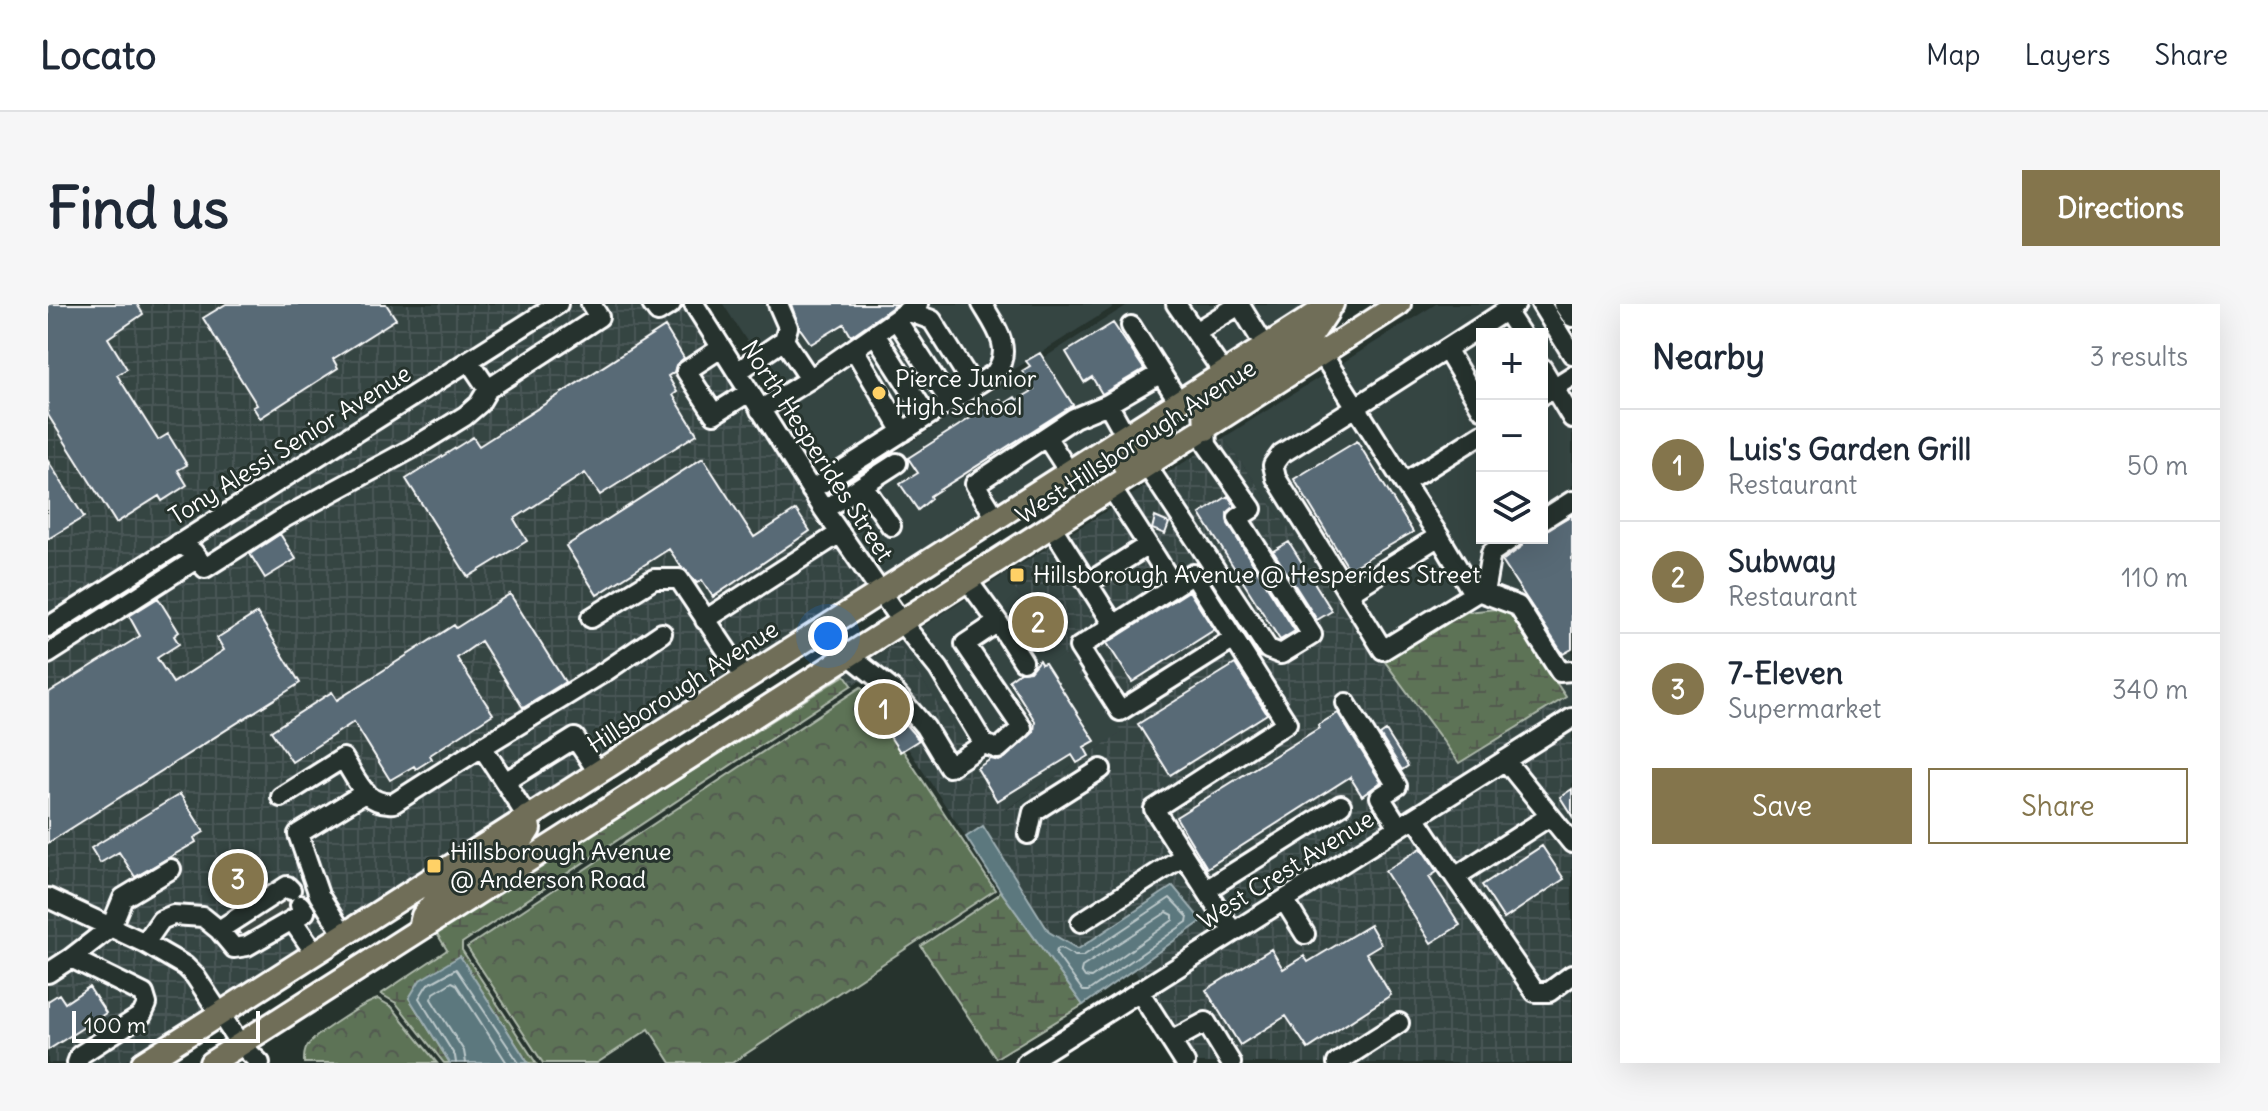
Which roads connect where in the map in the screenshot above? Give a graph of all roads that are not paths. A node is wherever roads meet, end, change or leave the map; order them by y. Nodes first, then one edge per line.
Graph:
1 (558, 304) edge
2 (591, 304) edge
3 (652, 304) edge
4 (671, 304) edge
5 (694, 304) edge
6 (778, 304) edge
7 (982, 304) edge
8 (1176, 304) edge
9 (1185, 304) edge
10 (1239, 304) edge
11 (1332, 304) edge
12 (1374, 304) edge
13 (1399, 304) edge
14 (1541, 304) edge
15 (1563, 304) edge
16 (1511, 307) edge
17 (907, 311) edge
18 (1572, 317) edge
19 (1131, 326) dead end
20 (1363, 327) junction
21 (1519, 328) edge
22 (1197, 331) junction
23 (875, 334) junction
24 (784, 340) junction
25 (1265, 346) junction
26 (721, 348) junction
27 (854, 349) junction
28 (1446, 349) junction
29 (1322, 354) junction
30 (1572, 354) edge
31 (469, 361) junction
32 (737, 372) junction
33 (1161, 373) junction
34 (1572, 376) edge
35 (810, 379) junction
36 (1228, 380) junction
37 (974, 387) junction
38 (488, 389) junction
39 (1548, 391) edge
40 (749, 392) junction
41 (1548, 393) edge
42 (1477, 400) edge
43 (950, 402) junction
44 (1108, 404) junction
45 (1170, 407) junction
46 (1356, 407) junction
47 (760, 410) junction
48 (927, 416) junction
49 (1572, 418) edge
50 (1206, 429) junction
51 (903, 432) junction
52 (1126, 436) junction
53 (1047, 438) junction
54 (1476, 438) edge
55 (897, 463) dead end
56 (1147, 466) junction
57 (1069, 472) junction
58 (1404, 483) junction
59 (863, 485) junction
60 (1112, 489) junction
61 (811, 490) junction
62 (1572, 501) edge
63 (824, 510) junction
64 (1548, 511) edge
65 (996, 518) junction
66 (891, 526) dead end
67 (1052, 527) junction
68 (840, 533) junction
69 (1439, 536) junction
70 (179, 543) junction
71 (1504, 544) edge
72 (1148, 545) junction
73 (198, 558) junction
74 (968, 581) junction
75 (1088, 583) junction
76 (1174, 586) junction
77 (880, 592) junction
78 (1482, 592) junction
79 (1348, 593) junction
80 (591, 618) dead end
81 (705, 620) junction
82 (998, 622) junction
83 (902, 623) junction
84 (1114, 625) junction
85 (48, 627) edge
86 (662, 633) dead end
87 (1234, 639) junction
88 (965, 644) junction
89 (48, 654) edge
90 (850, 656) junction
91 (1023, 661) dead end
92 (935, 664) junction
93 (1572, 671) edge
94 (745, 678) junction
95 (1346, 703) dead end
96 (1570, 724) edge
97 (984, 744) junction
98 (482, 747) junction
99 (1505, 760) junction
100 (1101, 769) dead end
101 (598, 772) junction
102 (505, 782) junction
103 (366, 792) junction
104 (281, 797) dead end
105 (1341, 805) dead end
106 (1550, 816) junction
107 (527, 817) junction
108 (1415, 817) junction
109 (1399, 827) junction
110 (1028, 834) dead end
111 (1572, 843) edge
112 (1184, 856) junction
113 (171, 869) dead end
114 (1455, 877) junction
115 (1206, 890) junction
116 (48, 898) edge
117 (1284, 900) junction
118 (272, 914) junction
119 (1081, 922) dead end
120 (111, 927) junction
121 (420, 929) junction
122 (219, 930) junction
123 (1233, 932) junction
124 (1305, 934) dead end
125 (344, 935) junction
126 (145, 943) junction
127 (315, 953) junction
128 (71, 958) junction
129 (48, 973) edge
130 (1572, 975) edge
131 (1139, 991) junction
132 (220, 1013) junction
133 (1399, 1023) dead end
134 (1171, 1041) junction
135 (241, 1053) edge
136 (77, 1063) edge
137 (143, 1063) edge
138 (211, 1063) edge
139 (260, 1063) edge
140 (1026, 1063) edge
141 (1185, 1063) edge
142 (1231, 1063) edge
143 (1337, 1063) edge

1 - 31 street, Tony Alessi Senior Avenue
2 - 38 street
3 - 4 street
5 - 26 street, North Hesperides Street
6 - 24 street
7 - 37 street
8 - 22 street
9 - 22 street
10 - 22 street
10 - 25 street
11 - 25 main road, Hillsborough Avenue
11 - 36 main road
12 - 20 main road
13 - 20 main road, West Hillsborough Avenue
14 - 30 street
15 - 18 street
16 - 21 street
16 - 28 street
17 - 23 street
17 - 37 street
17 - 43 street
19 - 33 street
20 - 29 main road, West Hillsborough Avenue
22 - 36 street
23 - 27 street
23 - 48 street
24 - 32 street
24 - 35 street
25 - 36 main road, Hillsborough Avenue
26 - 32 street, North Hesperides Street
26 - 40 street
27 - 35 street
27 - 51 street
28 - 42 street
28 - 46 street
29 - 46 street
29 - 50 main road, West Hillsborough Avenue
31 - 38 street
31 - 70 street, Tony Alessi Senior Avenue
32 - 40 street, North Hesperides Street
33 - 44 street
33 - 45 street
34 - 39 street
35 - 47 street
36 - 45 main road, Hillsborough Avenue
36 - 50 main road
37 - 43 street
38 - 73 street
40 - 47 street, North Hesperides Street
41 - 49 street
43 - 48 street
44 - 52 street
44 - 53 street
45 - 52 main road, Hillsborough Avenue
45 - 67 main road
46 - 58 street
46 - 79 street
47 - 61 street, North Hesperides Street
48 - 51 street
50 - 56 main road, West Hillsborough Avenue
50 - 56 street
51 - 61 street
52 - 57 main road, Hillsborough Avenue
53 - 57 street
53 - 65 street
54 - 58 street
55 - 59 street
56 - 60 main road, West Hillsborough Avenue
57 - 65 main road, Hillsborough Avenue
58 - 69 street
59 - 63 street
59 - 66 street
60 - 67 main road, West Hillsborough Avenue
60 - 72 street
61 - 63 street, North Hesperides Street
62 - 64 street
63 - 68 street, North Hesperides Street
65 - 77 main road, Hillsborough Avenue
67 - 74 main road, West Hillsborough Avenue
67 - 75 street
68 - 77 street, North Hesperides Street
68 - 81 street
69 - 78 street
69 - 79 street
70 - 73 street
70 - 85 street, Tony Alessi Senior Avenue
71 - 78 street
72 - 75 street
72 - 76 street
73 - 89 street
74 - 82 street
74 - 83 main road, West Hillsborough Avenue
75 - 84 street
76 - 84 street
76 - 87 street
77 - 83 street, North Hesperides Street
77 - 94 main road, Hillsborough Avenue
78 - 79 street
78 - 93 street
80 - 81 street
81 - 94 street
82 - 88 street
82 - 91 street
83 - 90 main road
83 - 92 street, North Hesperides Street
84 - 87 street
86 - 98 street
87 - 112 street
88 - 92 street
88 - 97 street
90 - 97 street
90 - 121 main road
92 - 97 street, North Hesperides Street
94 - 101 main road, Hillsborough Avenue
95 - 109 street
96 - 99 street, West Crest Avenue
98 - 102 street
98 - 103 street
99 - 106 street
99 - 108 street, West Crest Avenue
100 - 110 street
101 - 102 street
101 - 107 main road, Hillsborough Avenue
102 - 107 street
103 - 104 street
103 - 125 street
105 - 115 street
106 - 111 street
106 - 114 street
107 - 121 main road
107 - 125 main road, Hillsborough Avenue
108 - 109 street, West Crest Avenue
108 - 114 street
109 - 117 street, West Crest Avenue
112 - 115 street
112 - 119 street
113 - 120 street
114 - 130 street
115 - 123 street
116 - 120 street
117 - 123 street, West Crest Avenue
117 - 124 street
118 - 122 street
118 - 122 street
118 - 127 street
120 - 126 street
120 - 128 street
121 - 135 main road
122 - 126 street
123 - 131 street, West Crest Avenue
125 - 127 main road, Hillsborough Avenue
126 - 132 street
127 - 132 main road, Hillsborough Avenue
128 - 129 street
128 - 136 street
131 - 134 street
131 - 140 street, West Crest Avenue
132 - 135 street
132 - 137 main road, Hillsborough Avenue
133 - 143 street
134 - 141 street
134 - 142 street
135 - 138 main road
135 - 139 street

